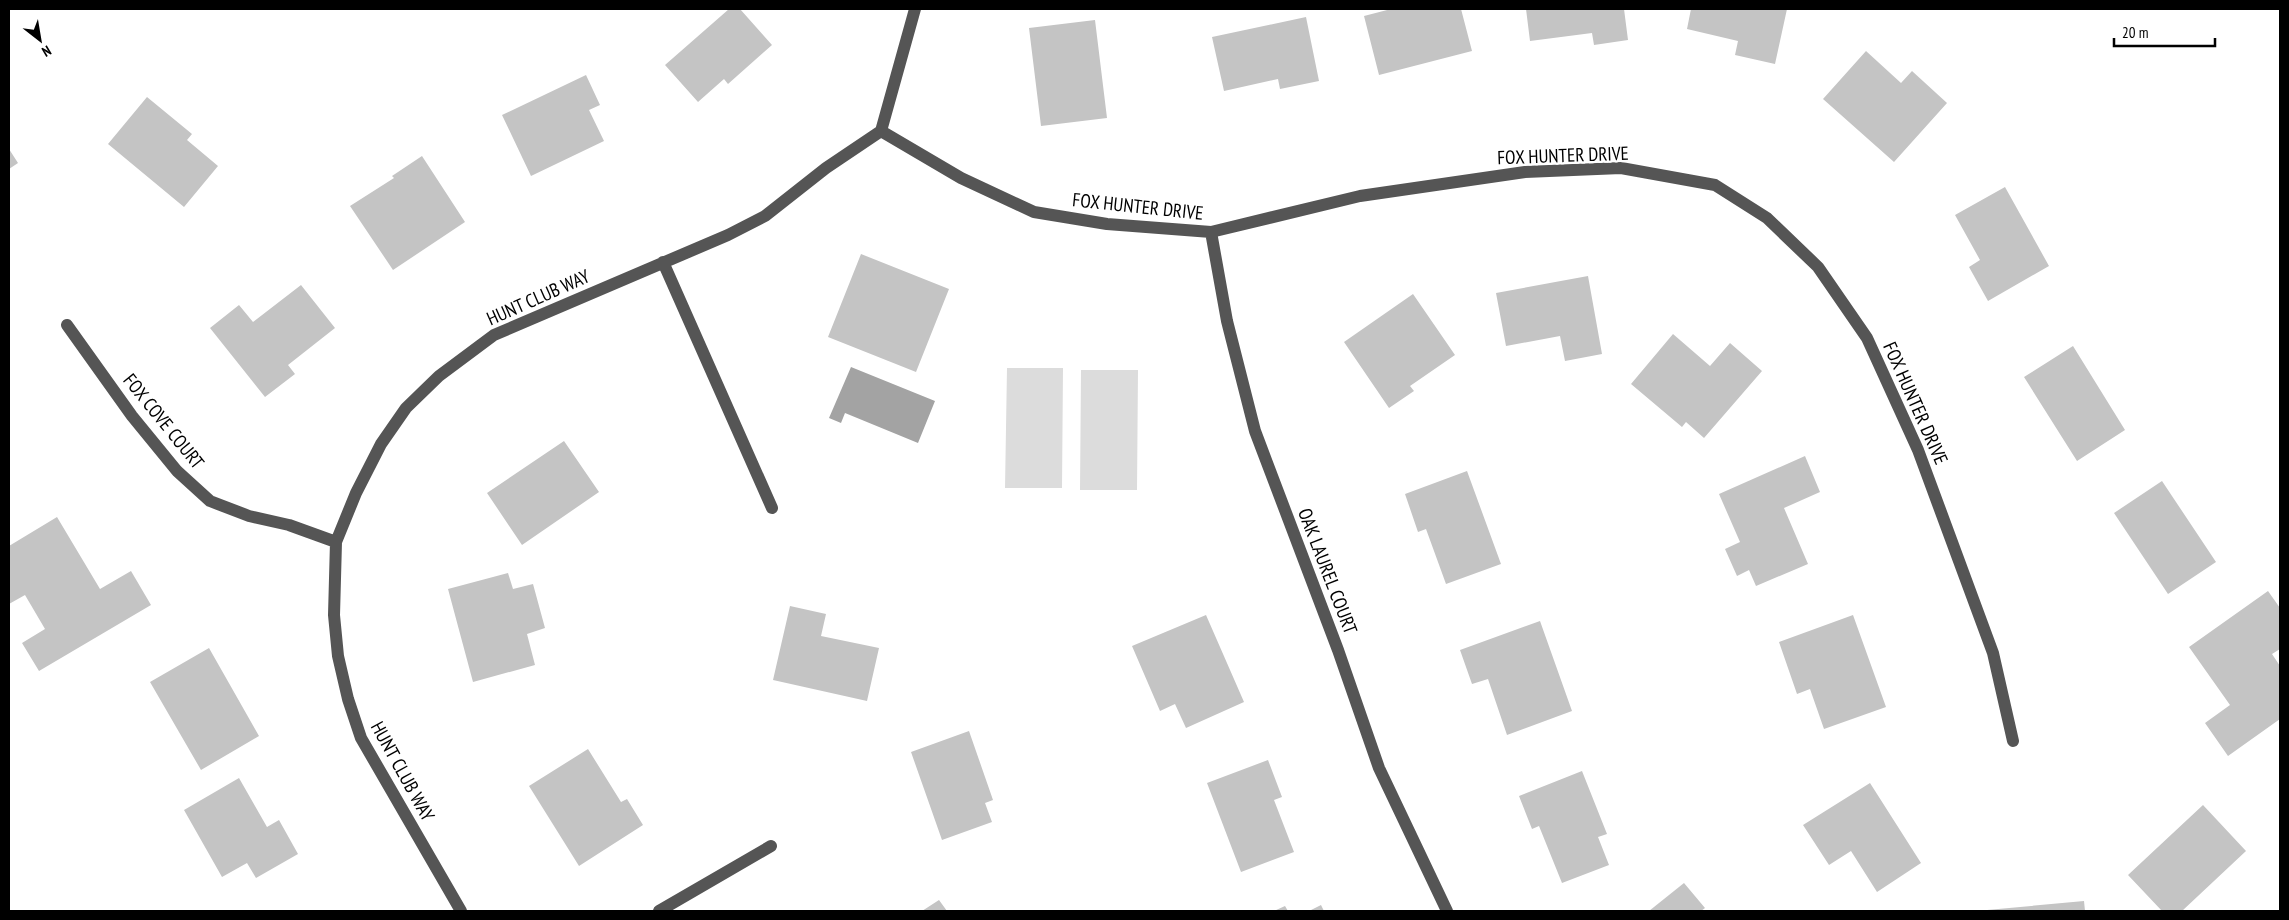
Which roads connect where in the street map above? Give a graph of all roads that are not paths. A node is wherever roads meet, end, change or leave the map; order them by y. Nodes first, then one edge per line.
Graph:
1 (915, 9) edge
2 (880, 131) junction
3 (1210, 232) junction
4 (663, 262) junction
5 (67, 326) dead end
6 (772, 508) dead end
7 (336, 542) junction
8 (2013, 741) dead end
9 (771, 846) dead end
10 (461, 911) edge
11 (659, 911) edge
12 (1446, 911) edge

1 - 2 street
2 - 3 street, FOX HUNTER DRIVE
2 - 4 street, HUNT CLUB WAY
3 - 8 street, FOX HUNTER DRIVE
3 - 12 street, OAK LAUREL COURT
4 - 6 street
4 - 7 street, HUNT CLUB WAY
5 - 7 street, FOX COVE COURT
7 - 10 street, HUNT CLUB WAY
9 - 11 street

